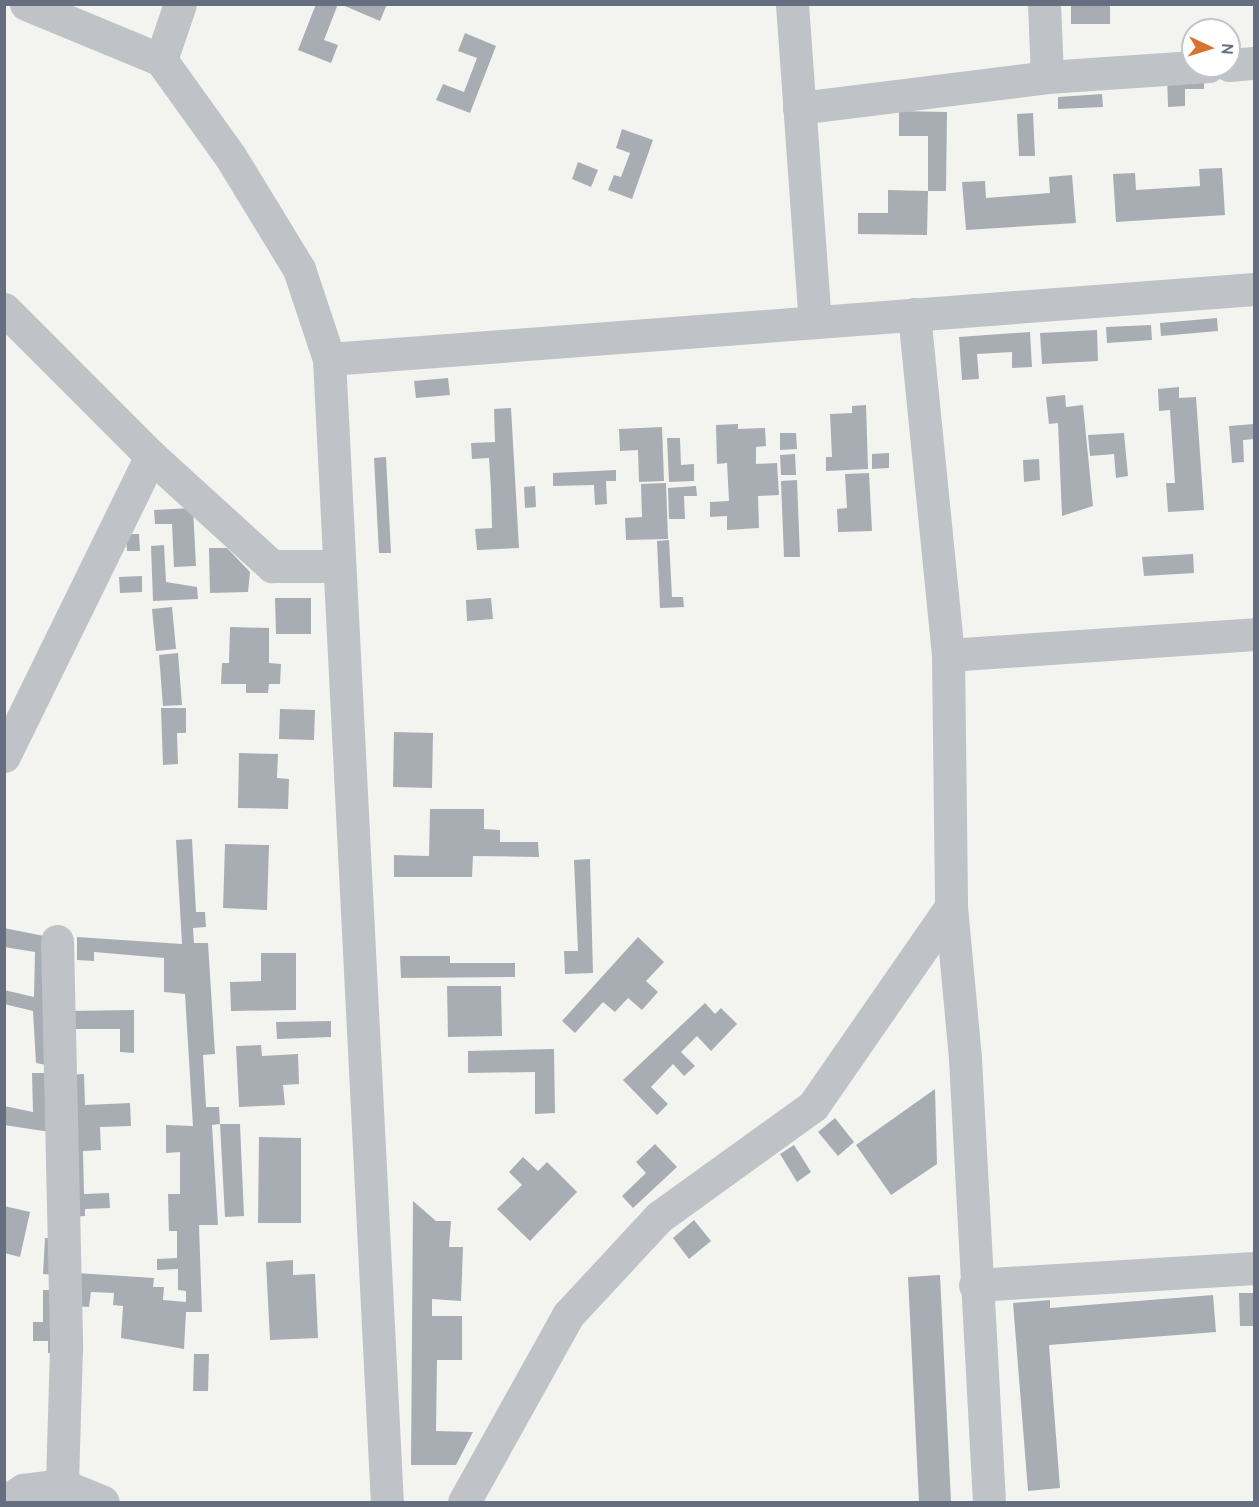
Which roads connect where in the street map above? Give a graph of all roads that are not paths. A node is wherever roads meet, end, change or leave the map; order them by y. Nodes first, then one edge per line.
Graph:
1 (26, 4) edge
2 (180, 4) edge
3 (792, 4) edge
4 (1044, 4) edge
5 (161, 60) junction
6 (1181, 68) edge
7 (1047, 77) junction
8 (799, 108) junction
9 (1254, 289) edge
10 (4, 309) edge
11 (914, 314) junction
12 (814, 322) junction
13 (329, 359) junction
14 (151, 456) junction
15 (339, 566) junction
16 (1254, 634) edge
17 (948, 655) junction
18 (4, 756) edge
19 (951, 907) junction
20 (57, 941) dead end
21 (1254, 1268) edge
22 (975, 1285) junction
23 (62, 1485) junction
24 (5, 1503) edge
25 (103, 1503) edge
26 (387, 1503) edge
27 (464, 1503) edge
28 (989, 1503) edge

1 - 5 street
2 - 5 street
3 - 8 street
4 - 7 street
5 - 13 street
6 - 7 street
7 - 8 street
8 - 12 street
9 - 11 street
10 - 14 street
11 - 12 street
11 - 17 street
12 - 13 street
13 - 15 street
14 - 15 street
14 - 18 street
15 - 26 street
16 - 17 street
17 - 19 street
19 - 22 street
19 - 27 street
20 - 23 street
21 - 22 street
22 - 28 street
23 - 24 street
23 - 25 street

